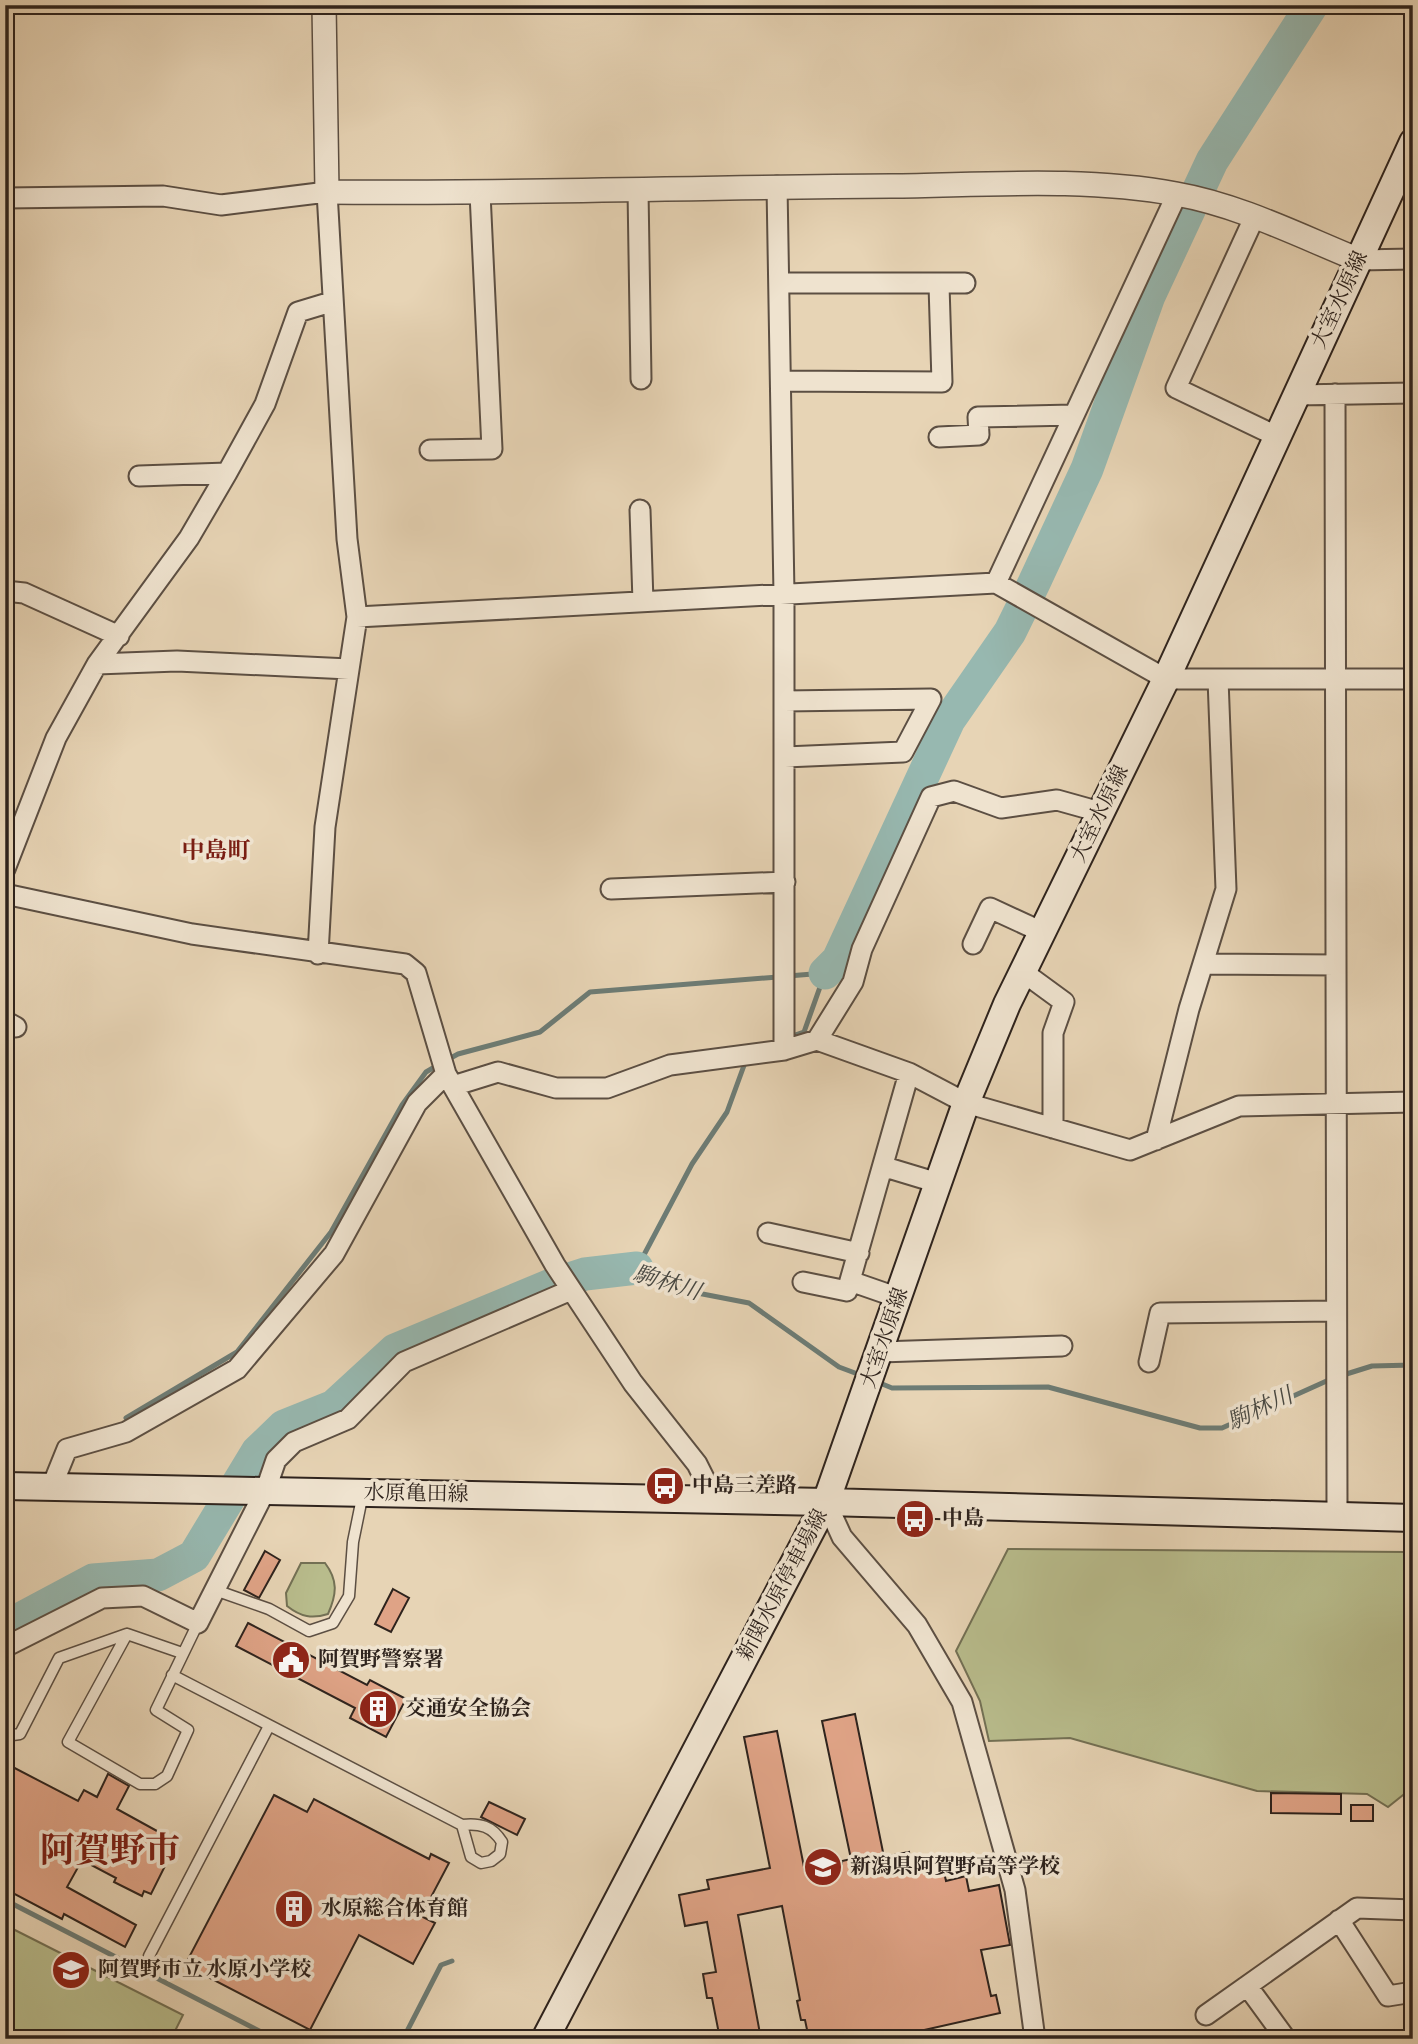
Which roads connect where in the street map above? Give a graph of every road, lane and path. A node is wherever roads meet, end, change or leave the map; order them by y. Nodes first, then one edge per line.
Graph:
1 (324, 5) edge
2 (1413, 142) edge
3 (777, 186) junction
4 (638, 190) junction
5 (327, 192) junction
6 (480, 193) junction
7 (1177, 194) junction
8 (5, 198) edge
9 (1254, 218) junction
10 (1413, 259) edge
11 (1359, 260) junction
12 (779, 283) junction
13 (965, 283) dead end
14 (939, 285) junction
15 (331, 302) junction
16 (641, 379) dead end
17 (780, 381) junction
18 (1413, 393) edge
19 (1335, 394) junction
20 (1296, 395) junction
21 (1073, 415) junction
22 (1276, 436) junction
23 (939, 437) dead end
24 (430, 450) dead end
25 (227, 473) junction
26 (139, 476) dead end
27 (640, 510) dead end
28 (996, 583) junction
29 (5, 591) edge
30 (784, 594) junction
31 (643, 602) junction
32 (357, 617) junction
33 (118, 636) junction
34 (97, 664) junction
35 (349, 669) junction
36 (1335, 678) junction
37 (1166, 679) junction
38 (1218, 679) junction
39 (1413, 679) edge
40 (784, 701) junction
41 (785, 757) junction
42 (1100, 812) junction
43 (5, 869) edge
44 (785, 882) junction
45 (611, 889) dead end
46 (5, 894) edge
47 (1042, 932) junction
48 (973, 944) dead end
49 (318, 954) junction
50 (1203, 964) junction
51 (1336, 965) junction
52 (1023, 971) junction
53 (817, 1040) junction
54 (784, 1050) junction
55 (909, 1073) junction
56 (450, 1080) junction
57 (1413, 1102) edge
58 (966, 1103) junction
59 (1336, 1103) junction
60 (1053, 1128) junction
61 (1156, 1140) junction
62 (885, 1167) junction
63 (938, 1183) junction
64 (768, 1233) dead end
65 (859, 1253) junction
66 (850, 1281) junction
67 (803, 1282) dead end
68 (571, 1290) junction
69 (899, 1298) junction
70 (1336, 1311) junction
71 (1062, 1346) dead end
72 (880, 1352) junction
73 (1149, 1363) dead end
74 (5, 1486) edge
75 (52, 1486) junction
76 (259, 1489) junction
77 (363, 1493) junction
78 (715, 1500) junction
79 (826, 1502) junction
80 (1336, 1515) junction
81 (1413, 1518) edge
82 (215, 1590) junction
83 (198, 1623) junction
84 (127, 1634) junction
85 (5, 1647) edge
86 (182, 1653) junction
87 (172, 1675) junction
88 (269, 1726) junction
89 (5, 1736) edge
90 (462, 1825) junction
91 (1413, 1910) edge
92 (1339, 1920) junction
93 (149, 1956) dead end
94 (1248, 1987) junction
95 (1413, 1992) edge
96 (1206, 2015) dead end
97 (545, 2039) edge
98 (1035, 2039) edge
99 (1286, 2039) edge

1 - 5 street
2 - 11 main road, 大室水原線
3 - 4 street
3 - 7 street
3 - 12 street
4 - 6 street
4 - 16 street
5 - 6 street
5 - 8 street
5 - 15 street
6 - 24 street
7 - 9 street
7 - 21 street
9 - 11 street
9 - 22 street
10 - 11 street
11 - 20 main road, 大室水原線
12 - 14 street
12 - 17 street
13 - 14 street
14 - 17 street
15 - 25 street
15 - 32 street
17 - 30 street
18 - 19 street
19 - 20 street
19 - 36 street
20 - 22 main road, 大室水原線
21 - 23 street
21 - 28 street
22 - 37 main road, 大室水原線
25 - 26 street
25 - 33 street
27 - 31 street
28 - 30 street
28 - 37 street
29 - 33 street
30 - 31 street
30 - 40 street
31 - 32 street
32 - 35 street
33 - 34 street
34 - 35 street
34 - 43 street
35 - 49 street
36 - 38 street
36 - 39 street
36 - 51 street
37 - 38 street
37 - 42 main road, 大室水原線
38 - 50 street
40 - 41 street
40 - 41 street
41 - 44 street
42 - 47 main road, 大室水原線
42 - 53 street
44 - 45 street
44 - 54 street
46 - 49 street
47 - 48 street
47 - 52 main road, 大室水原線
49 - 56 street
50 - 51 street
50 - 61 street
51 - 59 street
52 - 58 main road, 大室水原線
52 - 60 street
53 - 54 street
53 - 55 street
54 - 56 street
55 - 58 street
55 - 62 street
56 - 68 street
56 - 75 street
57 - 59 street
58 - 60 street
58 - 63 main road, 大室水原線
59 - 61 street
59 - 70 street
60 - 61 street
62 - 63 street
62 - 65 street
63 - 69 main road, 大室水原線
64 - 65 street
65 - 66 street
66 - 67 street
66 - 69 street
68 - 76 street
68 - 78 street
69 - 72 main road, 大室水原線
70 - 73 street
70 - 80 street
71 - 72 street
72 - 79 main road, 大室水原線
74 - 75 main road, 水原亀田線
75 - 76 main road, 水原亀田線
76 - 77 main road, 水原亀田線
76 - 82 street
77 - 78 main road, 水原亀田線
77 - 82 lane
78 - 79 main road, 水原亀田線
79 - 80 main road, 新関水原停車場線
79 - 97 main road, 新関水原停車場線
79 - 98 street
80 - 81 main road, 新関水原停車場線
82 - 83 street
83 - 85 street
83 - 86 lane
84 - 86 lane
84 - 87 lane
84 - 89 lane
86 - 87 lane
87 - 88 lane
88 - 90 lane
88 - 93 lane
90 - 90 lane
91 - 92 street
92 - 94 street
92 - 95 street
94 - 96 street
94 - 99 street

